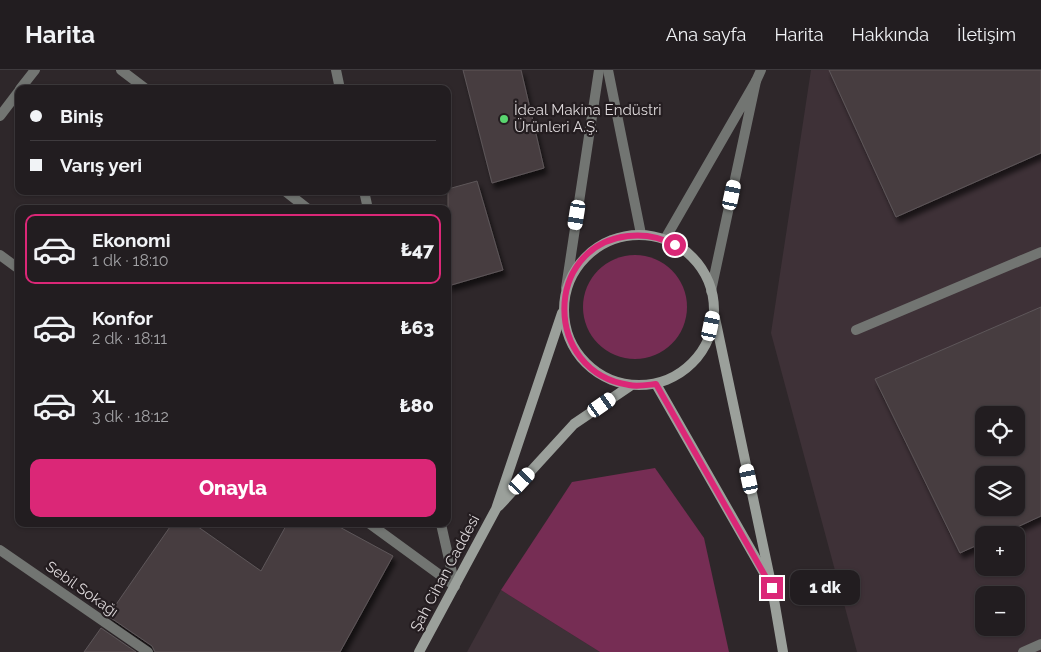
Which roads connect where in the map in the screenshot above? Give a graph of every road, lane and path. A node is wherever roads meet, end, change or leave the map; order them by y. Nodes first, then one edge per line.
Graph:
1 (35, 70) edge
2 (121, 70) edge
3 (336, 70) edge
4 (599, 70) edge
5 (608, 70) edge
6 (760, 70) edge
7 (756, 81) junction
8 (24, 85) edge
9 (141, 85) edge
10 (339, 85) edge
11 (15, 96) edge
12 (0, 116) edge
13 (290, 195) edge
14 (303, 205) edge
15 (641, 234) junction
16 (665, 239) junction
17 (1041, 252) edge
18 (0, 255) edge
19 (15, 266) edge
20 (566, 288) junction
21 (711, 291) junction
22 (563, 310) junction
23 (714, 314) junction
24 (856, 330) dead end
25 (656, 384) junction
26 (630, 386) junction
27 (496, 509) junction
28 (374, 527) edge
29 (441, 527) edge
30 (0, 550) edge
31 (455, 586) junction
32 (772, 588) junction
33 (1041, 644) edge
34 (148, 652) edge
35 (419, 652) edge
36 (783, 652) edge
37 (1023, 652) edge

1 - 8 street
2 - 9 street
3 - 10 street
4 - 20 street
5 - 15 street
6 - 7 street
7 - 16 street
7 - 21 street
11 - 12 street
13 - 14 street
15 - 16 main road
15 - 20 main road
16 - 21 main road
17 - 24 street
18 - 19 street
20 - 22 main road
21 - 23 main road
22 - 26 main road
22 - 27 main road
23 - 25 main road
23 - 32 main road
25 - 26 main road
25 - 32 main road
26 - 27 main road
27 - 31 main road, Şah Cihan Caddesi
28 - 31 street
29 - 31 street
30 - 34 street, Sebil Sokağı
31 - 35 main road, Şah Cihan Caddesi
32 - 36 main road
33 - 37 street

